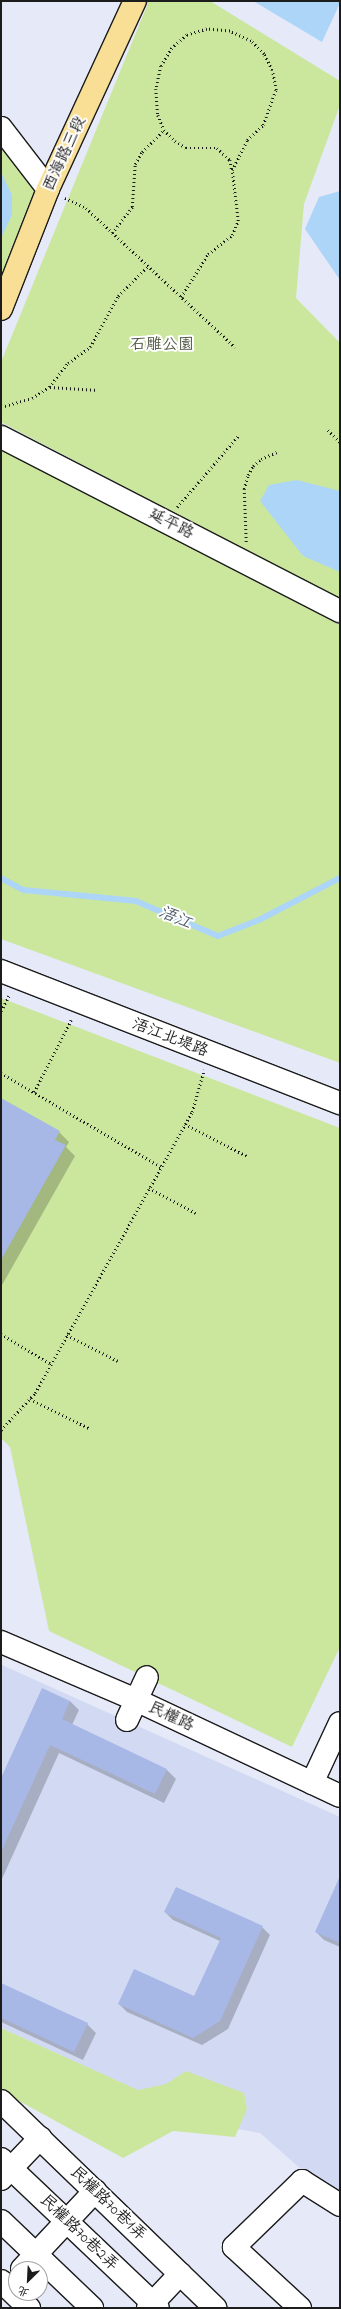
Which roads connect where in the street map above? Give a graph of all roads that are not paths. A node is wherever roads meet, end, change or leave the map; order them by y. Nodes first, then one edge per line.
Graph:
1 (135, 1) edge
2 (1, 128) edge
3 (48, 189) junction
4 (1, 309) edge
5 (1, 437) edge
6 (340, 612) edge
7 (1, 972) edge
8 (340, 1103) edge
9 (1, 1642) edge
10 (147, 1677) dead end
11 (136, 1700) junction
12 (127, 1720) dead end
13 (340, 1723) edge
14 (312, 1783) junction
15 (340, 1796) edge
16 (1, 2102) edge
17 (40, 2138) junction
18 (4, 2169) edge
19 (95, 2191) junction
20 (340, 2205) edge
21 (1, 2221) edge
22 (67, 2222) junction
23 (28, 2261) edge
24 (30, 2261) edge
25 (180, 2274) junction
26 (48, 2276) edge
27 (6, 2284) edge
28 (153, 2306) edge
29 (29, 2308) edge
30 (92, 2308) edge
31 (215, 2308) edge
32 (300, 2308) edge

1 - 3 main road, 西海路三段
2 - 3 street
3 - 4 main road, 西海路三段
5 - 6 street, 延平路
7 - 8 street, 浯江北堤路
9 - 11 street, 民權路
10 - 11 street
11 - 12 street
11 - 14 street, 民權路
13 - 14 street
14 - 15 street, 民權路
16 - 17 street, 民權路70巷1弄
17 - 18 street
17 - 19 street, 民權路70巷1弄
18 - 22 street, 民權路70巷2弄
19 - 22 street
19 - 25 street, 民權路70巷1弄
20 - 32 street
21 - 23 street
22 - 24 street
22 - 28 street, 民權路70巷2弄
25 - 28 street
25 - 31 street, 民權路70巷1弄
26 - 30 street
27 - 29 street

